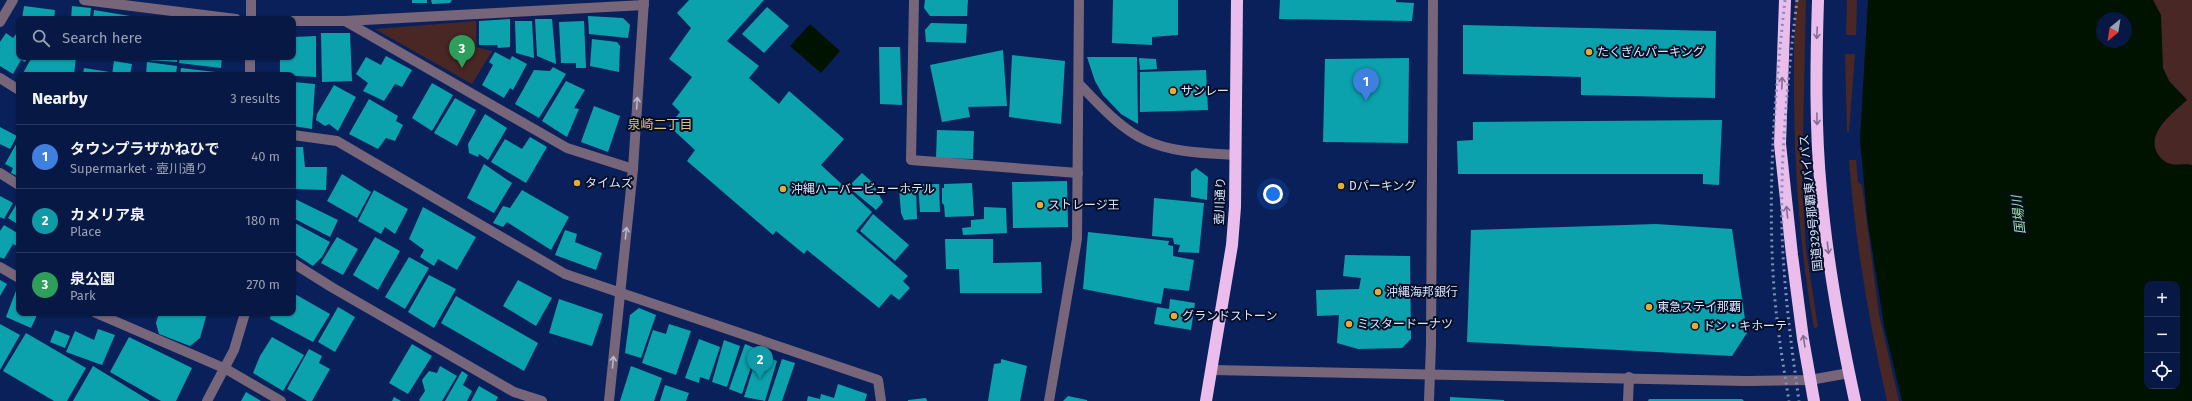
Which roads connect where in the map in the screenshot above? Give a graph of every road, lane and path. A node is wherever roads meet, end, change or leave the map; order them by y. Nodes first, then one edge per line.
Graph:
1 (14, 0) edge
2 (84, 0) edge
3 (251, 0) edge
4 (914, 0) edge
5 (1079, 0) edge
6 (1237, 0) edge
7 (1433, 0) edge
8 (1785, 0) edge
9 (1818, 0) edge
10 (644, 3) edge
11 (212, 16) edge
12 (251, 16) edge
13 (296, 21) edge
14 (345, 21) junction
15 (0, 22) edge
16 (250, 60) edge
17 (250, 72) edge
18 (0, 78) edge
19 (1079, 84) junction
20 (16, 88) edge
21 (296, 135) edge
22 (1236, 155) junction
23 (633, 169) junction
24 (0, 173) edge
25 (1078, 173) junction
26 (16, 183) edge
27 (296, 265) edge
28 (0, 267) edge
29 (16, 276) edge
30 (619, 294) junction
31 (103, 316) edge
32 (244, 316) edge
33 (226, 369) junction
34 (1212, 370) junction
35 (1431, 373) junction
36 (1849, 373) junction
37 (1629, 377) junction
38 (1810, 380) junction
39 (207, 401) edge
40 (281, 401) edge
41 (542, 401) edge
42 (609, 401) edge
43 (881, 401) edge
44 (1049, 401) edge
45 (1206, 401) edge
46 (1429, 401) edge
47 (1628, 401) edge
48 (1814, 401) edge
49 (1855, 401) edge

1 - 15 street
2 - 11 street
3 - 12 street
4 - 25 street
5 - 19 street
6 - 22 highway, 壺川通り
7 - 35 street
38 -> 8 highway, 国道329号那覇東バイパス
9 -> 36 highway, 国道329号那覇東バイパス
10 - 14 street
23 -> 10 street
13 - 14 street
14 - 23 street
16 - 17 street
18 - 20 street
19 - 22 street
19 - 25 street
21 - 30 street
22 - 34 highway, 壺川通り
30 -> 23 street
24 - 26 street
25 - 44 street
27 - 41 street
28 - 29 street
42 -> 30 street
30 - 43 street
31 - 33 street
32 - 33 street
33 - 39 street
33 - 40 street
34 - 35 street
34 - 45 highway, 壺川通り
35 - 37 street
35 - 46 street
36 - 38 street
36 - 49 highway, 国道329号那覇東バイパス
37 - 38 street
37 - 47 street
38 - 48 highway, 国道329号那覇東バイパス

